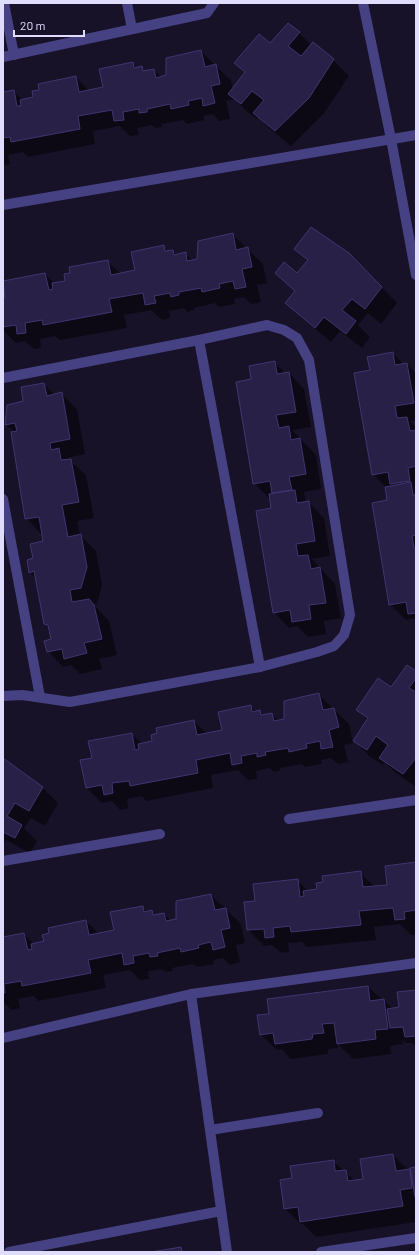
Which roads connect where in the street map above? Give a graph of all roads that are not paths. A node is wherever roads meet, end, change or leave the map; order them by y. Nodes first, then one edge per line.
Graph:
1 (4, 3) edge
2 (127, 3) edge
3 (214, 3) edge
4 (363, 3) edge
5 (132, 29) junction
6 (14, 56) junction
7 (3, 58) edge
8 (416, 135) edge
9 (391, 139) junction
10 (3, 205) edge
11 (416, 275) edge
12 (199, 340) junction
13 (3, 378) edge
14 (3, 498) edge
15 (260, 667) junction
16 (3, 696) edge
17 (40, 698) junction
18 (416, 800) edge
19 (289, 819) dead end
20 (160, 834) dead end
21 (3, 861) edge
22 (416, 963) edge
23 (191, 994) junction
24 (3, 1038) edge
25 (318, 1113) dead end
26 (210, 1130) junction
27 (221, 1211) junction
28 (416, 1238) edge
29 (9, 1252) edge
30 (227, 1252) edge
31 (321, 1252) edge

1 - 6 street
2 - 5 street
3 - 5 street
4 - 9 street
5 - 6 street
6 - 7 street
8 - 9 street
9 - 10 street
9 - 11 street
12 - 13 street
12 - 15 street
12 - 15 street
14 - 17 street
15 - 17 street
16 - 17 street
18 - 19 street
20 - 21 street
22 - 23 street
23 - 24 street
23 - 26 street
25 - 26 street
26 - 27 street
27 - 29 street
27 - 30 street
28 - 31 street

